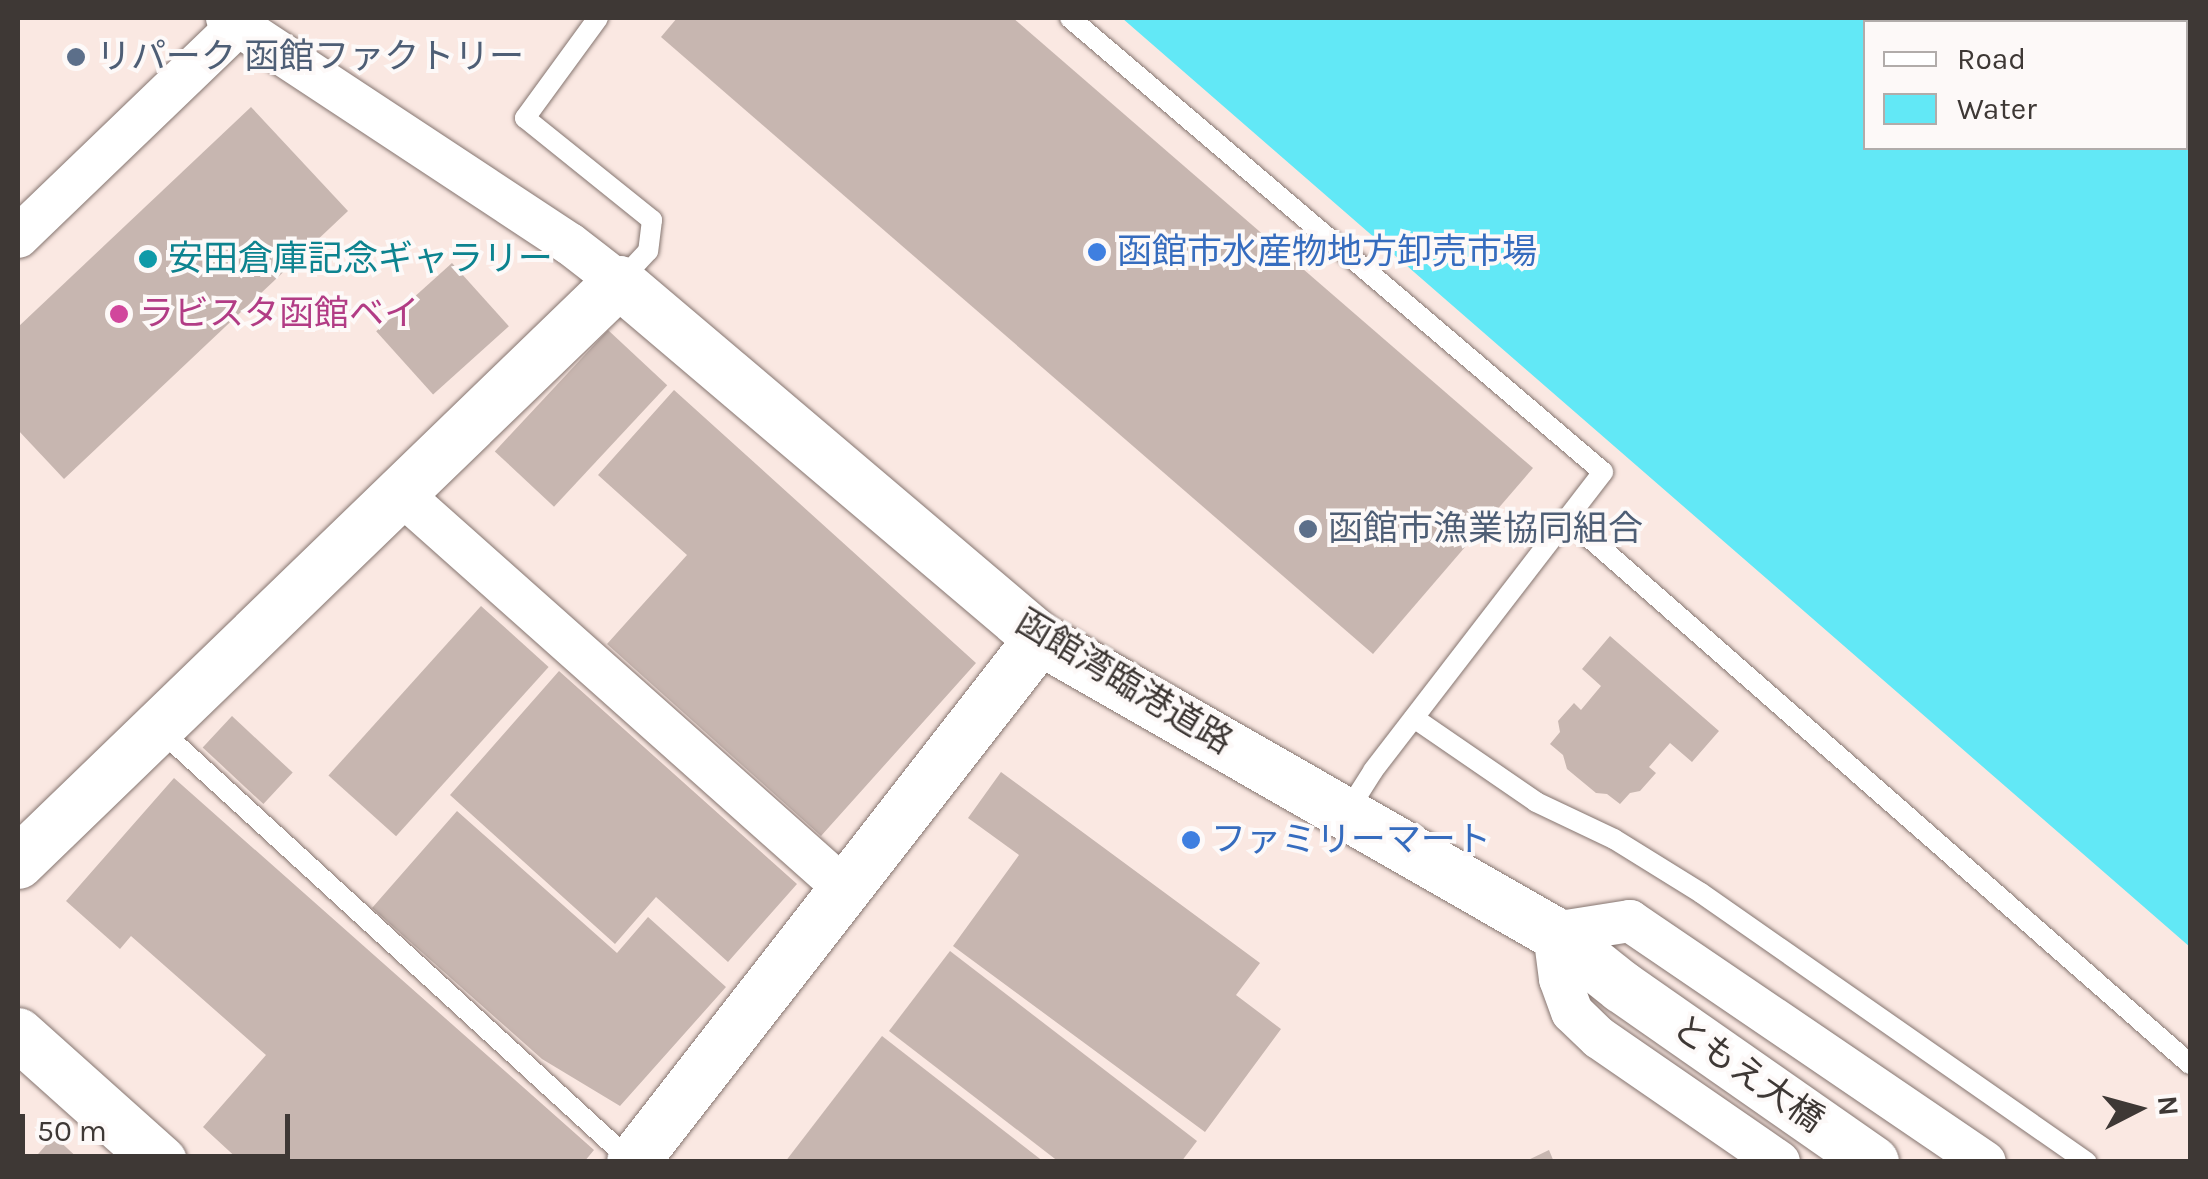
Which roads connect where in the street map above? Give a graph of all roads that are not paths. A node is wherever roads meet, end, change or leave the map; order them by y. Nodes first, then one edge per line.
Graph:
1 (598, 18) edge
2 (1070, 18) edge
3 (232, 22) edge
4 (18, 237) edge
5 (619, 282) junction
6 (398, 492) junction
7 (1568, 519) junction
8 (1040, 639) junction
9 (1414, 718) junction
10 (157, 727) junction
11 (1346, 814) junction
12 (18, 863) edge
13 (843, 886) junction
14 (1554, 933) junction
15 (1622, 988) joint
16 (18, 1034) edge
17 (2190, 1064) edge
18 (162, 1162) edge
19 (632, 1162) edge
20 (1779, 1162) edge
21 (1874, 1162) edge
22 (1985, 1162) edge
23 (2086, 1162) edge

1 - 5 lane
2 - 7 lane
3 - 4 street
3 - 5 street
5 - 6 street
5 - 8 street, 函館湾臨港道路
6 - 10 street
6 - 13 street
7 - 9 lane
7 - 17 lane
8 - 11 street, 函館湾臨港道路
8 - 13 street
9 - 11 lane
9 - 23 lane
10 - 12 street
10 - 19 lane
11 - 14 street, 函館湾臨港道路
13 - 19 street
14 - 15 street, 函館湾臨港道路
14 - 20 street
14 - 22 street
15 - 21 street, ともえ大橋
16 - 18 street

